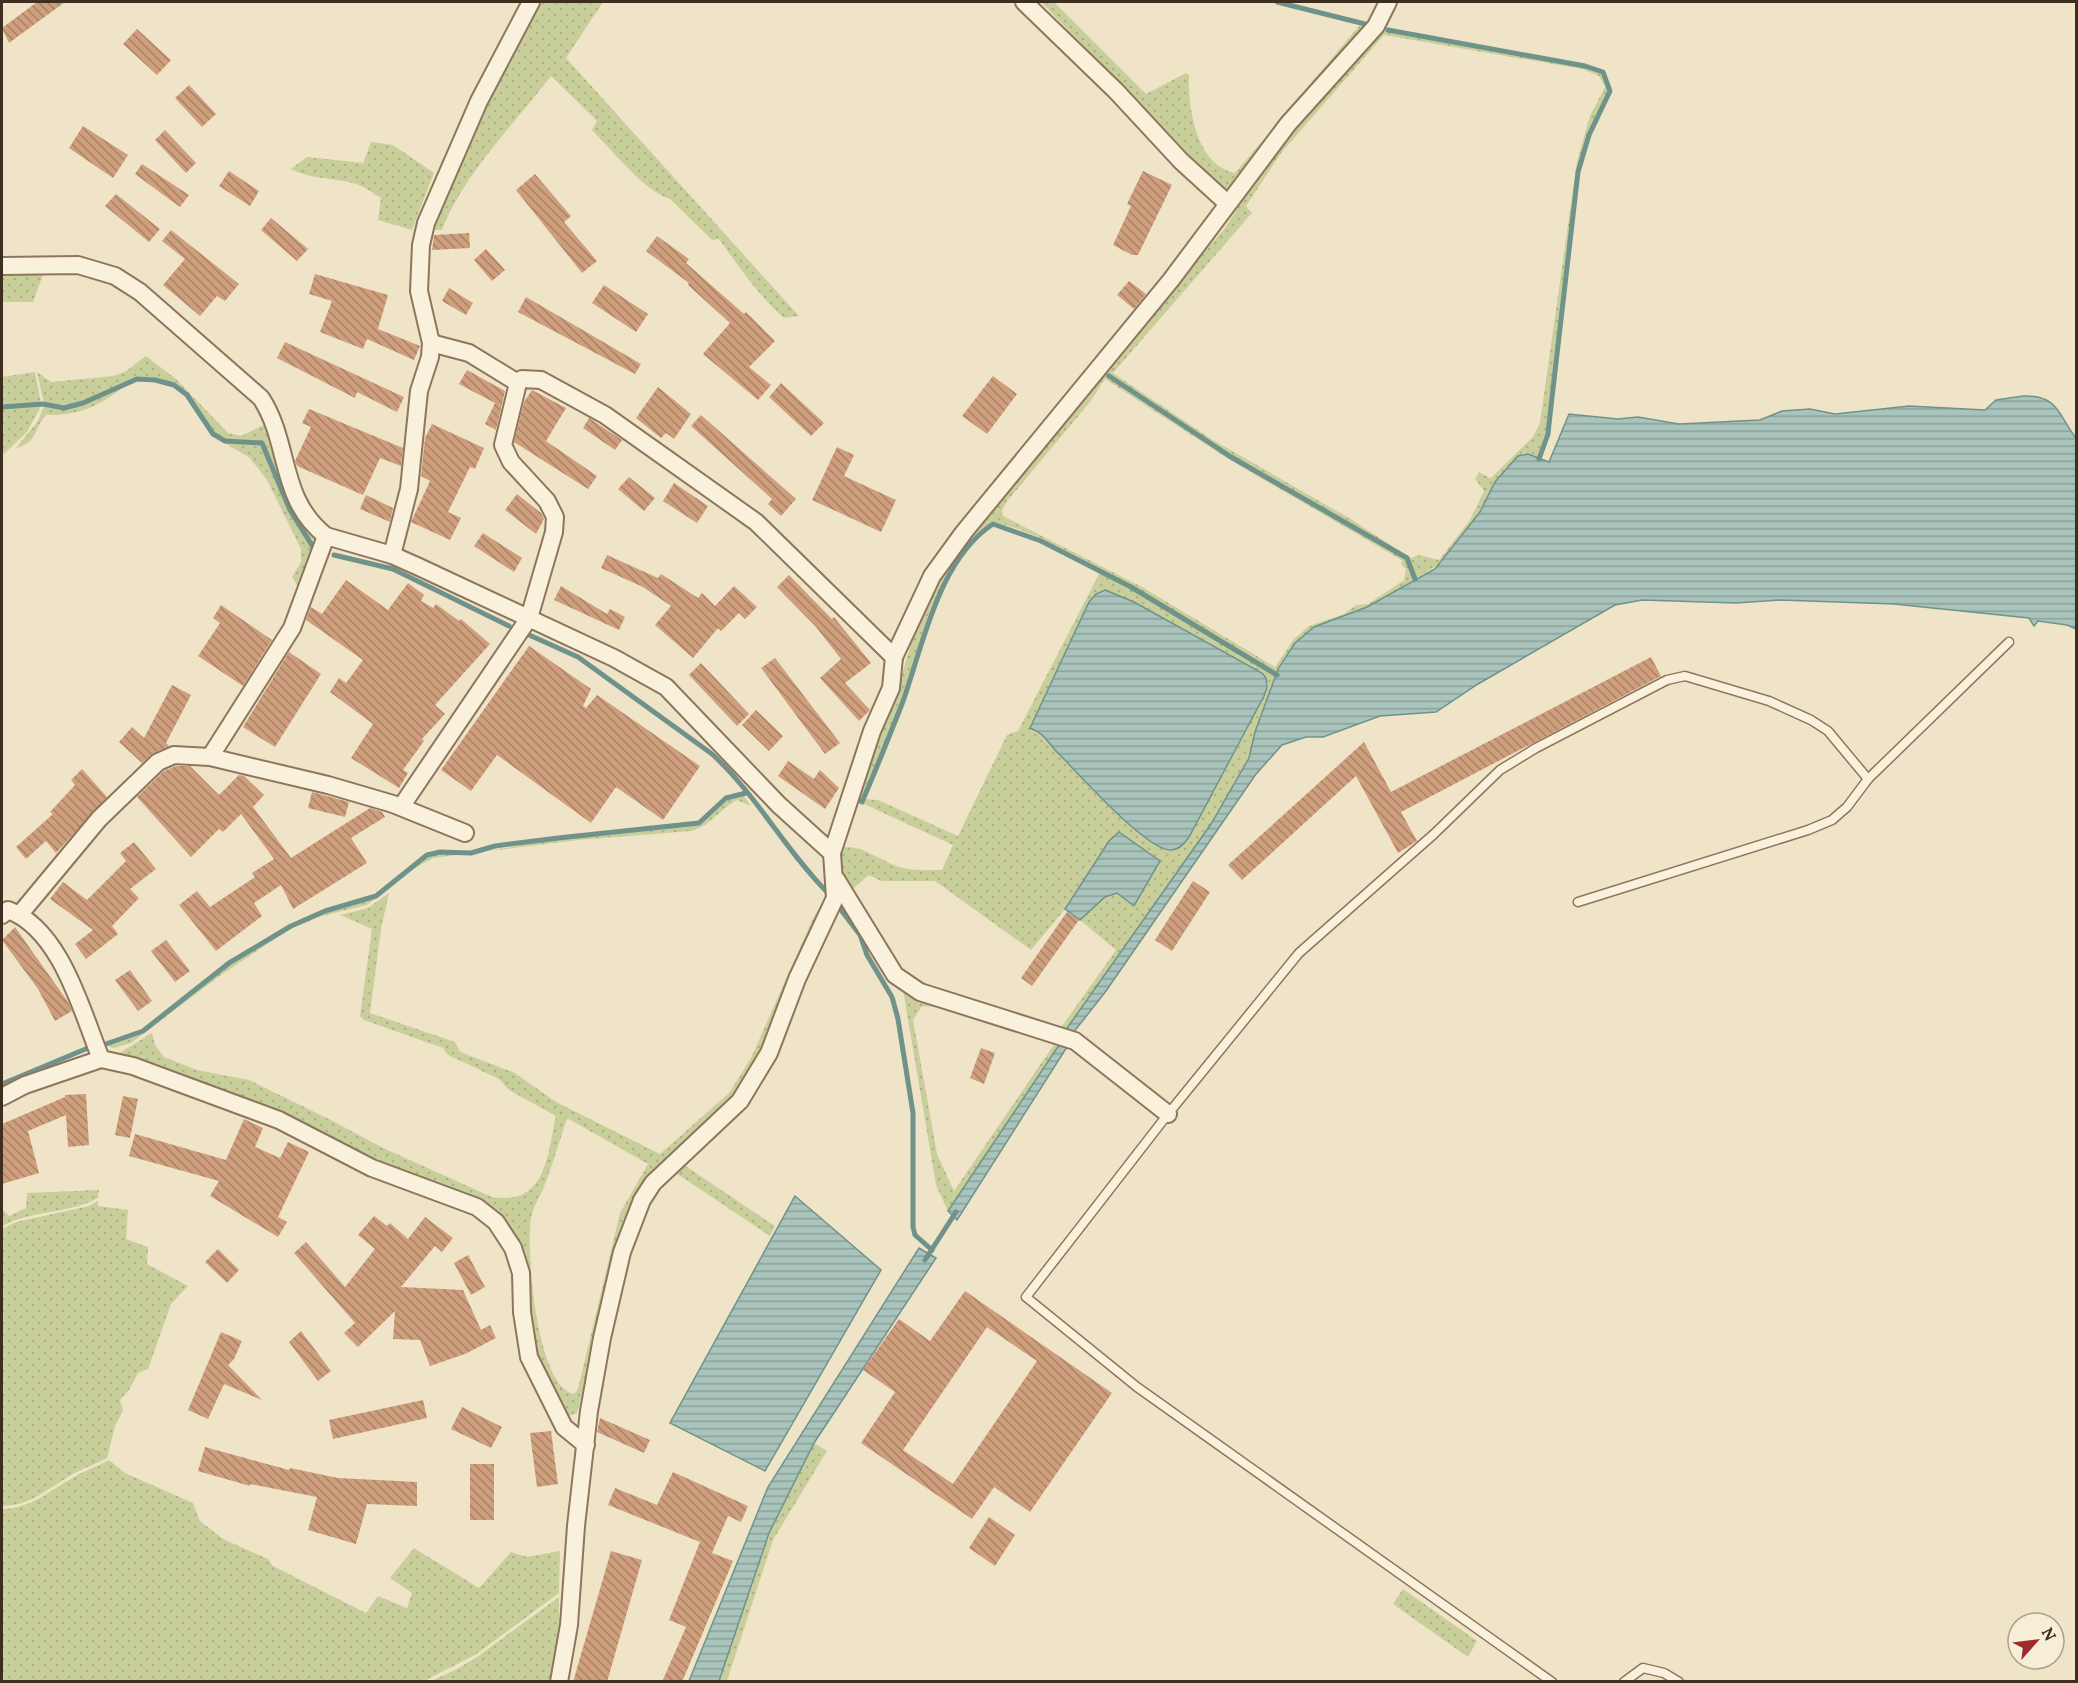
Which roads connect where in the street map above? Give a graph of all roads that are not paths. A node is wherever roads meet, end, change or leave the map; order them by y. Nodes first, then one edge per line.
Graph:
1 (531, 2) edge
2 (1024, 2) edge
3 (1388, 2) edge
4 (1227, 203) junction
5 (2, 266) edge
6 (431, 343) junction
7 (518, 383) junction
8 (326, 536) junction
9 (392, 555) junction
10 (529, 618) junction
11 (2009, 642) dead end
12 (894, 657) junction
13 (210, 757) junction
14 (1868, 779) junction
15 (401, 807) junction
16 (465, 833) dead end
17 (832, 853) junction
18 (834, 875) junction
19 (1578, 902) dead end
20 (20, 914) junction
21 (2, 915) edge
22 (101, 1059) junction
23 (2, 1096) edge
24 (1168, 1114) junction
25 (586, 1445) junction
26 (560, 1682) edge
27 (1552, 1682) edge
28 (1624, 1682) edge
29 (1679, 1682) edge

1 - 6 street
2 - 4 street
3 - 4 street
4 - 12 street
5 - 8 street
6 - 7 street
6 - 9 street
7 - 10 street
7 - 12 street
8 - 9 street
8 - 13 street
9 - 10 street
10 - 15 street
10 - 17 street
11 - 14 lane
12 - 17 street
13 - 15 street
13 - 20 street
14 - 19 lane
14 - 24 lane
15 - 16 street
17 - 18 street
18 - 24 street
18 - 25 street
20 - 21 street
20 - 22 street
22 - 23 street
22 - 25 street
24 - 27 lane
25 - 26 street
28 - 29 lane

